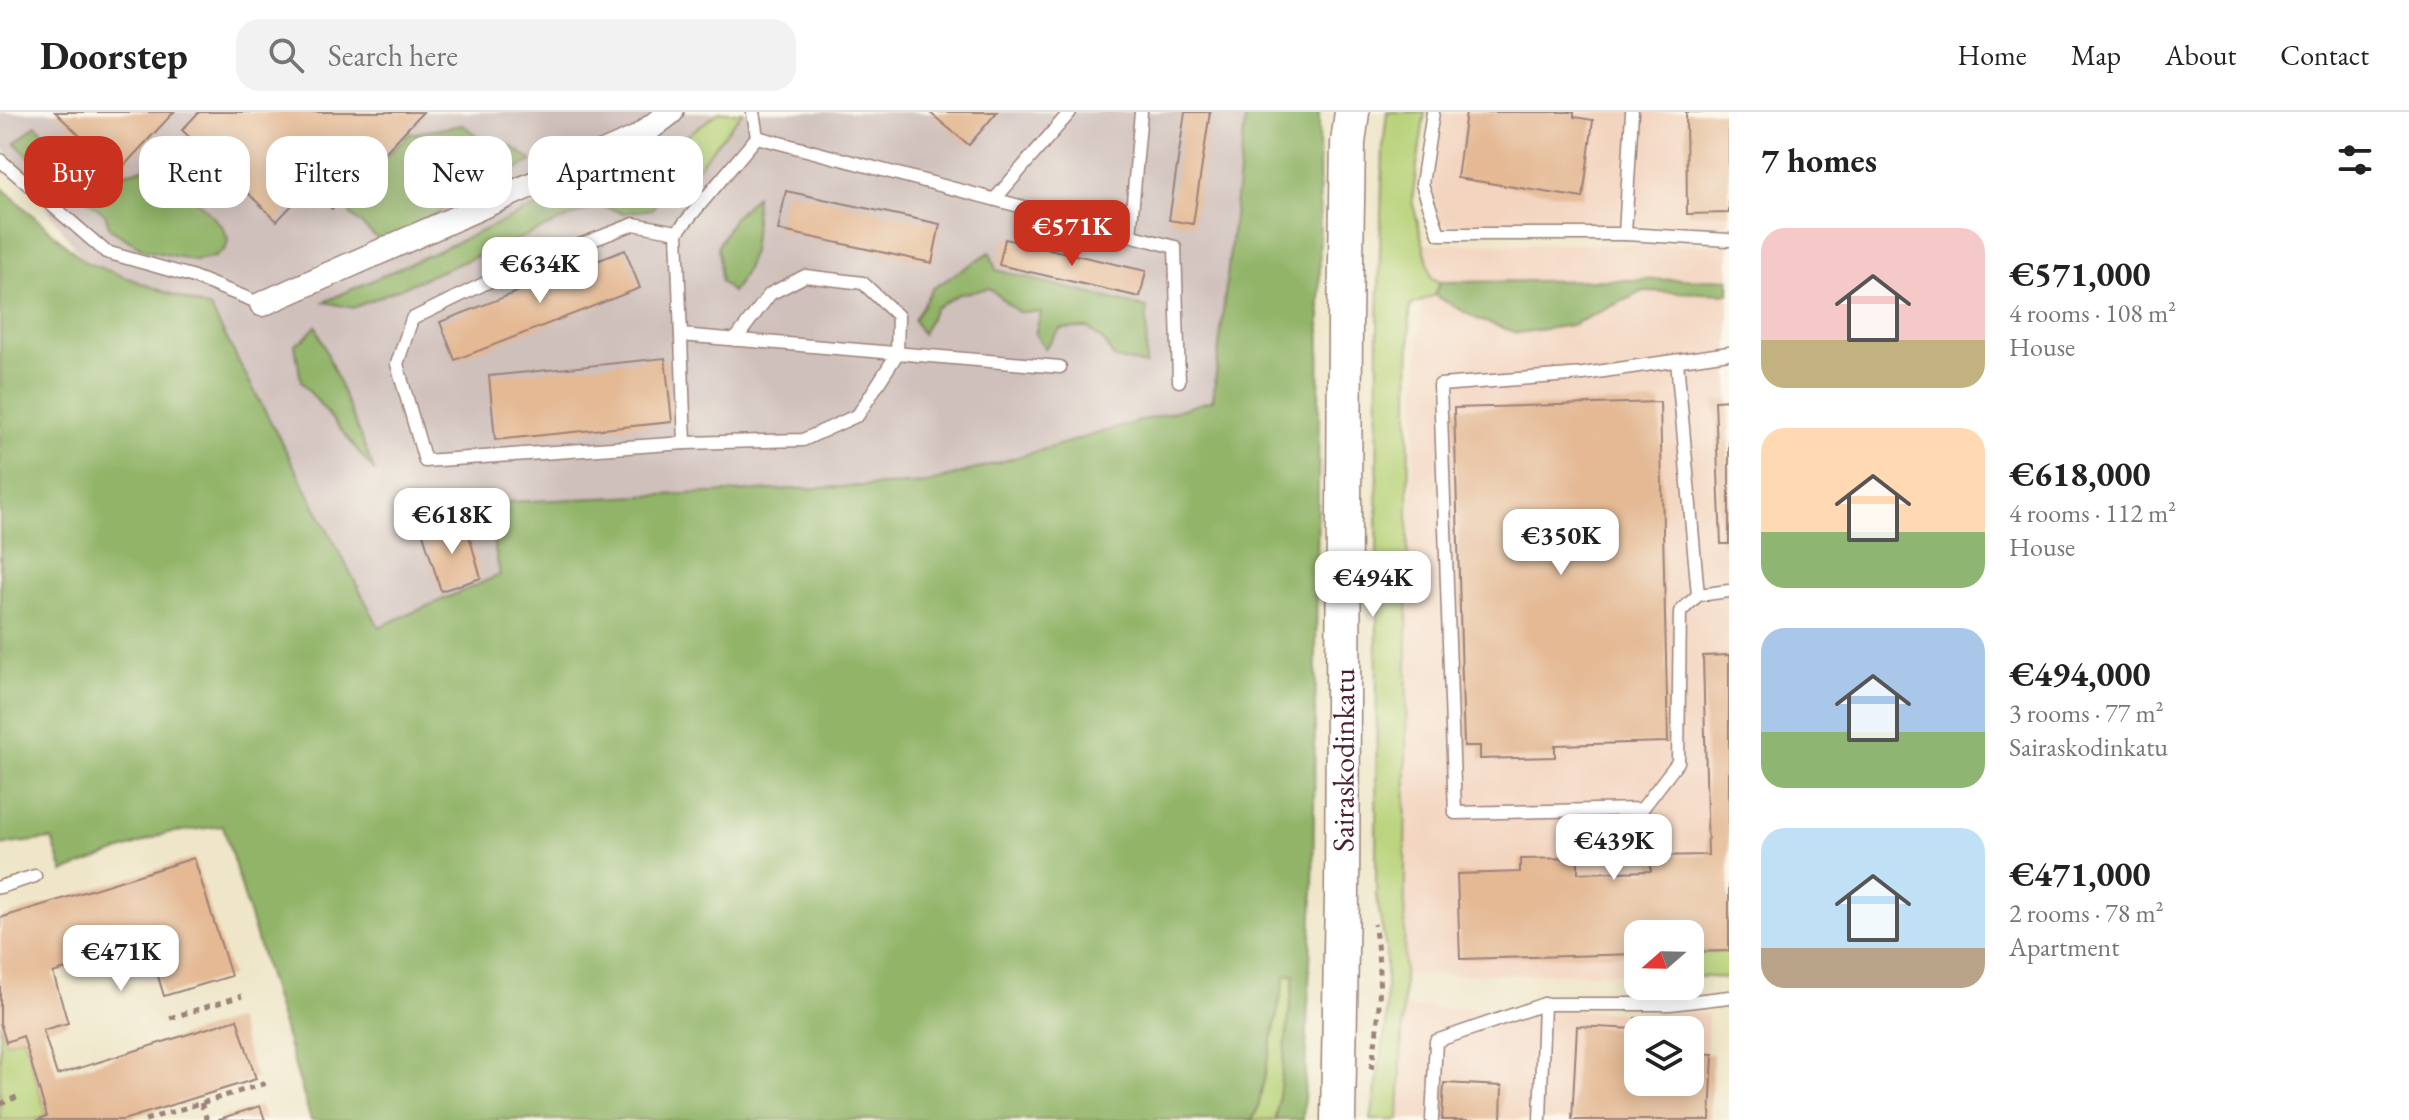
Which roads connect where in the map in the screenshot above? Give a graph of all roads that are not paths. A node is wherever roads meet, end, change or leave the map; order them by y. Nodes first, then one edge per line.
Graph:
1 (671, 112) edge
2 (753, 112) edge
3 (1070, 112) edge
4 (1141, 112) edge
5 (1352, 112) edge
6 (1433, 112) edge
7 (1632, 112) edge
8 (757, 137) junction
9 (0, 160) edge
10 (995, 199) junction
11 (677, 232) junction
12 (1625, 234) junction
13 (1130, 235) junction
14 (1729, 240) edge
15 (262, 304) joint
16 (681, 335) junction
17 (735, 340) junction
18 (1729, 353) edge
19 (897, 354) junction
20 (1677, 361) junction
21 (1060, 367) dead end
22 (1179, 381) dead end
23 (685, 443) junction
24 (1729, 591) edge
25 (1698, 595) junction
26 (35, 876) dead end
27 (0, 887) edge
28 (1729, 997) edge
29 (1544, 1004) junction
30 (1338, 1120) edge
31 (1432, 1120) edge
32 (1540, 1120) edge

1 - 15 street
2 - 8 lane
3 - 10 lane
4 - 13 lane
5 - 30 main road, Sairaskodinkatu
6 - 12 lane
7 - 12 lane
8 - 10 lane
8 - 11 lane
9 - 15 lane
10 - 13 lane
11 - 16 lane
11 - 23 lane
12 - 14 lane
13 - 22 lane
16 - 17 lane
16 - 23 lane
17 - 19 lane
17 - 19 lane
18 - 20 lane
19 - 21 lane
19 - 23 lane
20 - 25 lane
20 - 25 lane
24 - 25 lane
26 - 27 lane
28 - 29 lane
29 - 31 lane
29 - 32 lane

